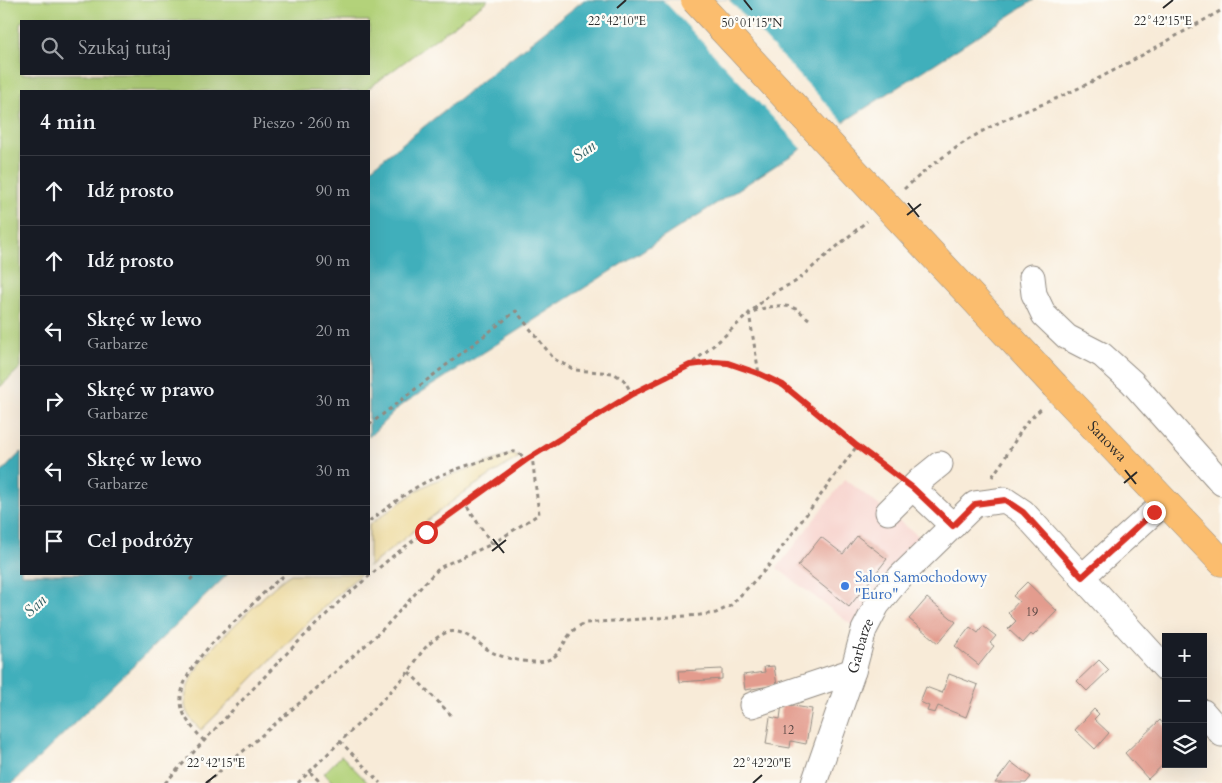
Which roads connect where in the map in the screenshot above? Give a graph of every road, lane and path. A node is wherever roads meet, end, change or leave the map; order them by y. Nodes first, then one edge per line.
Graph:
1 (695, 0) edge
2 (1222, 10) edge
3 (908, 185) dead end
4 (864, 224) dead end
5 (1032, 277) dead end
6 (749, 313) junction
7 (809, 319) dead end
8 (690, 365) junction
9 (760, 374) junction
10 (632, 394) junction
11 (1049, 396) junction
12 (370, 424) edge
13 (857, 446) junction
14 (532, 456) junction
15 (526, 460) junction
16 (940, 464) dead end
17 (990, 480) dead end
18 (1222, 483) edge
19 (913, 488) junction
20 (1165, 502) junction
21 (465, 504) junction
22 (888, 512) dead end
23 (370, 520) edge
24 (953, 526) junction
25 (492, 544) junction
26 (1222, 562) edge
27 (195, 575) edge
28 (285, 575) edge
29 (1082, 577) junction
30 (190, 580) dead end
31 (1162, 664) edge
32 (852, 671) junction
33 (409, 672) junction
34 (752, 705) dead end
35 (453, 717) dead end
36 (1207, 717) edge
37 (1222, 734) edge
38 (204, 741) junction
39 (340, 741) junction
40 (310, 772) junction
41 (165, 783) edge
42 (206, 783) edge
43 (298, 783) edge
44 (321, 783) edge
45 (380, 783) edge
46 (814, 783) edge

1 - 11 main road, Sanowa, bridge
2 - 3 path
4 - 6 path
5 - 18 street
6 - 7 path
6 - 8 path
6 - 9 path
8 - 9 path
8 - 10 path
9 - 13 path
10 - 12 path
10 - 14 path
11 - 17 path
11 - 20 main road, Sanowa
13 - 19 path
13 - 33 path
14 - 15 path
14 - 25 path
15 - 21 path
15 - 23 path
16 - 19 street
19 - 22 street
19 - 24 street
20 - 26 main road, Sanowa
20 - 29 street
21 - 25 path
21 - 38 path
24 - 29 street, Garbarze
24 - 32 street, Garbarze
25 - 42 path
27 - 30 path
28 - 38 path
29 - 31 street, Garbarze
32 - 34 street
32 - 46 street, Garbarze
33 - 35 path
33 - 39 path
36 - 37 street
38 - 41 path
39 - 40 path
39 - 45 path
40 - 43 path
40 - 44 path

